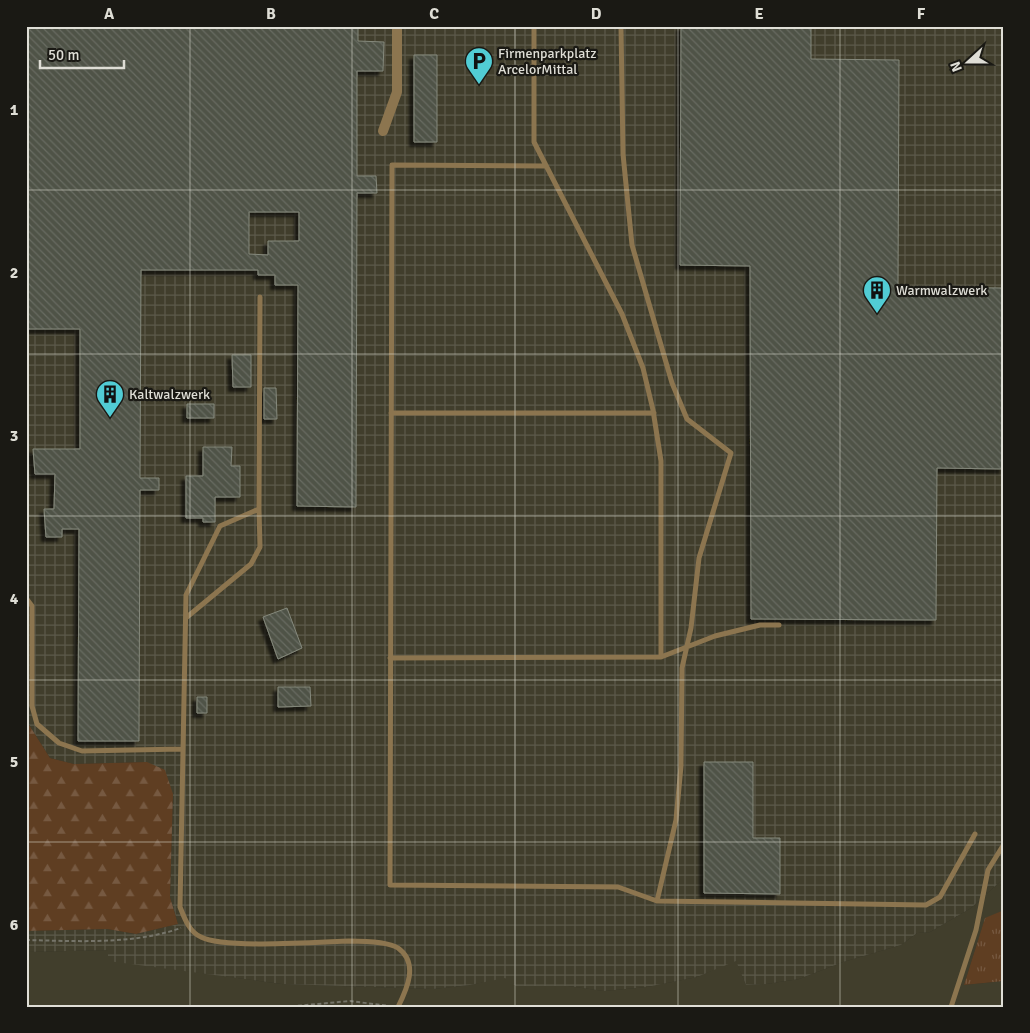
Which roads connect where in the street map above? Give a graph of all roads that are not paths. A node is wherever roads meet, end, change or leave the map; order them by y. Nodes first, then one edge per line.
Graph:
1 (397, 26) edge
2 (534, 26) edge
3 (621, 26) edge
4 (383, 131) dead end
5 (546, 166) junction
6 (260, 297) dead end
7 (391, 413) junction
8 (654, 413) junction
9 (259, 509) junction
10 (26, 598) edge
11 (187, 618) junction
12 (779, 625) dead end
13 (687, 647) junction
14 (390, 658) junction
15 (661, 658) junction
16 (182, 750) junction
17 (975, 834) dead end
18 (1004, 844) edge
19 (657, 901) junction
20 (398, 1007) edge
21 (951, 1007) edge

1 - 4 street
2 - 5 lane
3 - 13 lane
5 - 7 lane
5 - 8 lane
6 - 9 lane
7 - 8 lane
7 - 14 lane
8 - 15 lane
9 - 11 lane
9 - 11 lane
10 - 16 lane
11 - 16 lane
12 - 13 lane
13 - 15 lane
13 - 19 lane
14 - 15 lane
14 - 19 lane
16 - 20 lane
17 - 19 lane
18 - 21 lane

